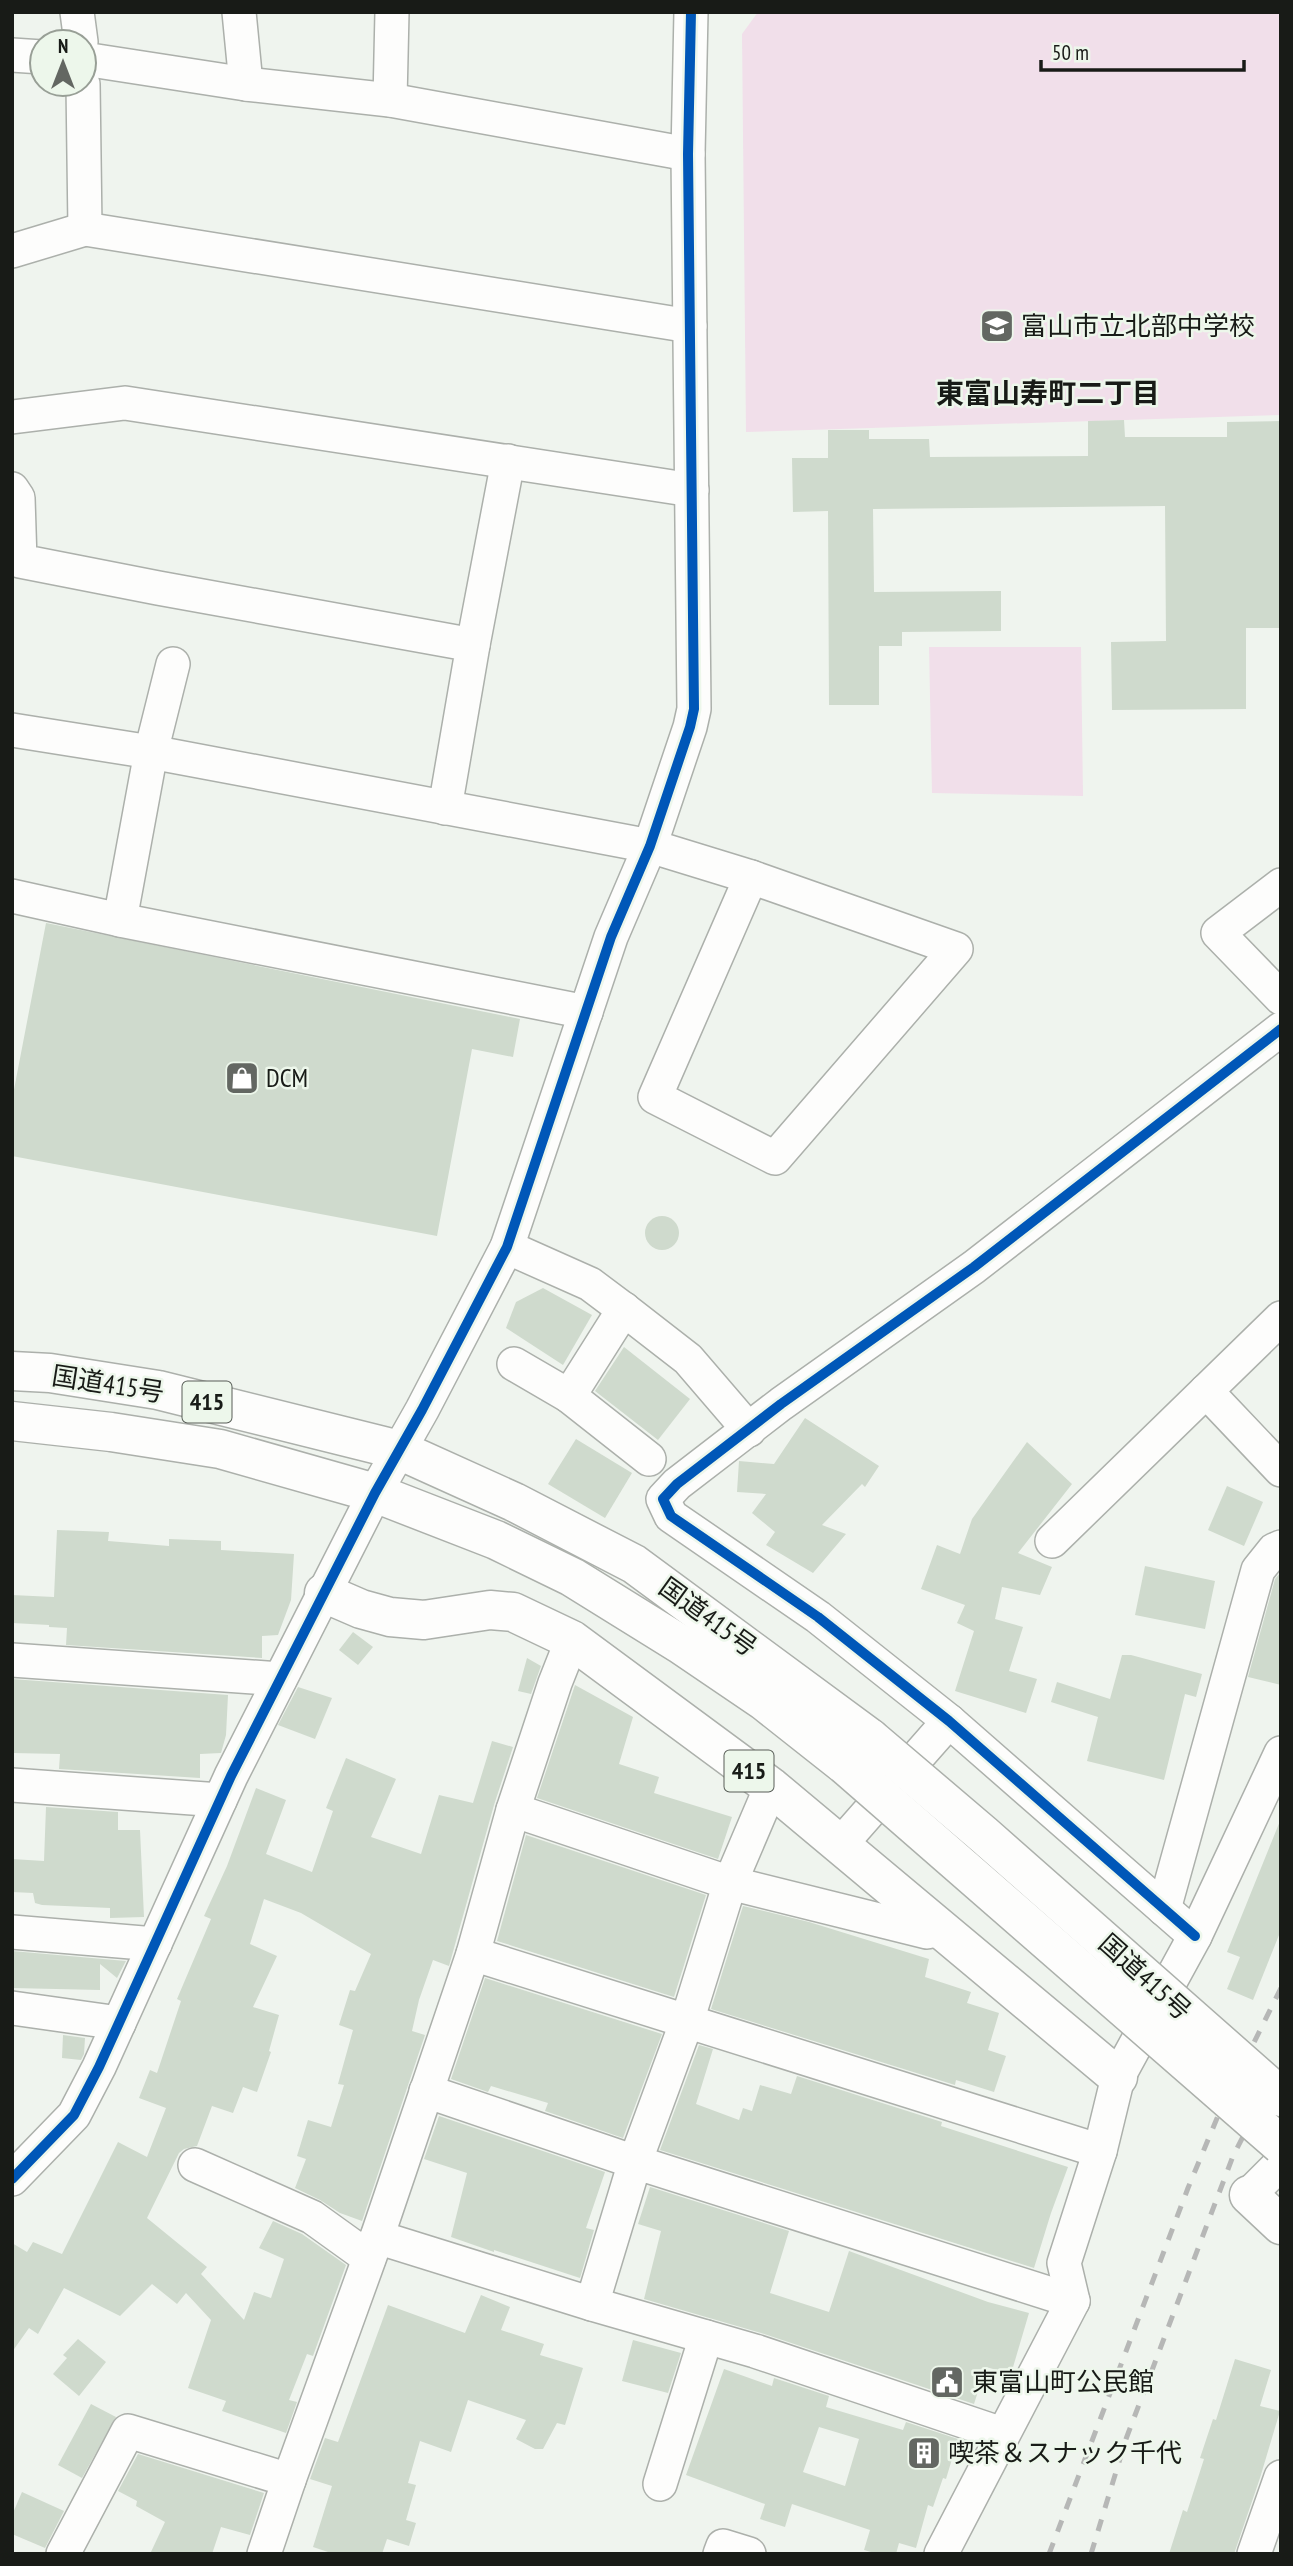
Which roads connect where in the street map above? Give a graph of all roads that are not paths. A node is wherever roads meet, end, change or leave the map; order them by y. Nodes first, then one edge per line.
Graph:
1 (239, 12) edge
2 (392, 12) edge
3 (691, 12) edge
4 (98, 61) edge
5 (246, 84) junction
6 (83, 98) edge
7 (390, 100) junction
8 (688, 154) junction
9 (85, 229) junction
10 (12, 251) edge
11 (690, 326) junction
12 (12, 418) edge
13 (508, 460) junction
14 (12, 489) edge
15 (692, 490) junction
16 (473, 645) junction
17 (173, 664) dead end
18 (12, 730) edge
19 (151, 752) junction
20 (445, 808) junction
21 (650, 846) junction
22 (751, 877) junction
23 (1281, 885) edge
24 (12, 897) edge
25 (120, 920) junction
26 (1281, 998) edge
27 (586, 1012) junction
28 (1281, 1029) edge
29 (507, 1247) junction
30 (624, 1309) junction
31 (1281, 1318) edge
32 (514, 1364) dead end
33 (12, 1370) edge
34 (1206, 1391) junction
35 (569, 1396) junction
36 (12, 1421) edge
37 (749, 1430) junction
38 (399, 1450) junction
39 (649, 1459) dead end
40 (1281, 1470) edge
41 (375, 1493) junction
42 (1052, 1541) dead end
43 (1281, 1547) edge
44 (324, 1593) junction
45 (572, 1640) junction
46 (12, 1660) edge
47 (280, 1679) junction
48 (949, 1721) junction
49 (1281, 1753) edge
50 (12, 1785) edge
51 (771, 1787) junction
52 (220, 1800) junction
53 (513, 1810) junction
54 (840, 1845) junction
55 (730, 1883) junction
56 (1164, 1909) junction
57 (940, 1929) junction
58 (12, 1932) edge
59 (1195, 1936) junction
60 (155, 1944) junction
61 (473, 1954) junction
62 (12, 2008) edge
63 (687, 2021) junction
64 (119, 2023) junction
65 (1118, 2077) junction
66 (426, 2091) junction
67 (1281, 2097) edge
68 (1281, 2145) edge
69 (1100, 2151) junction
70 (635, 2161) junction
71 (1281, 2163) edge
72 (195, 2165) dead end
73 (14, 2176) edge
74 (1249, 2195) joint
75 (1281, 2225) edge
76 (373, 2247) junction
77 (1073, 2301) junction
78 (592, 2304) junction
79 (706, 2337) junction
80 (1002, 2434) junction
81 (1281, 2477) edge
82 (289, 2480) junction
83 (660, 2484) dead end
84 (62, 2554) edge
85 (264, 2554) edge
86 (720, 2554) edge
87 (749, 2554) edge
88 (941, 2554) edge
89 (1254, 2554) edge

1 - 5 street
2 - 7 street
3 - 8 street
4 - 5 street
5 - 7 street
6 - 9 street
7 - 8 street
8 - 11 street
9 - 10 street
9 - 11 street
11 - 15 street
12 - 13 street
13 - 15 street
13 - 16 street
14 - 16 street
15 - 21 street
16 - 20 street
17 - 19 street
18 - 19 street
19 - 20 street
19 - 25 street
20 - 21 street
21 - 22 street
21 - 27 street
22 - 22 street
23 - 26 street
24 - 25 street
25 - 27 street
27 - 29 street
28 - 37 street
29 - 30 street
29 - 38 street
30 - 35 street
30 - 37 street
31 - 34 street
32 - 35 street
33 - 38 highway, 国道415号 / 415
34 - 40 street
34 - 42 street
35 - 39 street
36 - 41 highway, 国道415号 / 415
37 - 48 street
38 - 41 street
38 - 67 highway, 国道415号 / 415, bridge
41 - 44 street
41 - 68 highway, 国道415号 / 415, bridge
43 - 56 street
44 - 45 highway, 415
44 - 47 street
45 - 51 highway, 415
45 - 53 street
46 - 47 street
47 - 52 street
48 - 54 street
48 - 56 street
49 - 59 street
50 - 52 street
51 - 54 highway, 415
51 - 55 street
52 - 60 street
53 - 55 street
53 - 61 street
54 - 57 highway, 415
55 - 57 street
55 - 63 street
56 - 59 street
57 - 65 highway, 415
58 - 60 street
59 - 65 street
60 - 64 street
61 - 63 street
61 - 66 street
62 - 64 street
63 - 69 street
63 - 70 street
64 - 73 street
65 - 69 street
66 - 70 street
66 - 76 street
69 - 77 street
70 - 77 street
70 - 78 street
71 - 74 street
72 - 76 street
74 - 75 highway
76 - 78 street
76 - 82 street
77 - 80 street
78 - 79 street
79 - 80 street
79 - 83 street
80 - 88 street
81 - 89 street
82 - 84 street
82 - 85 street
86 - 87 street

